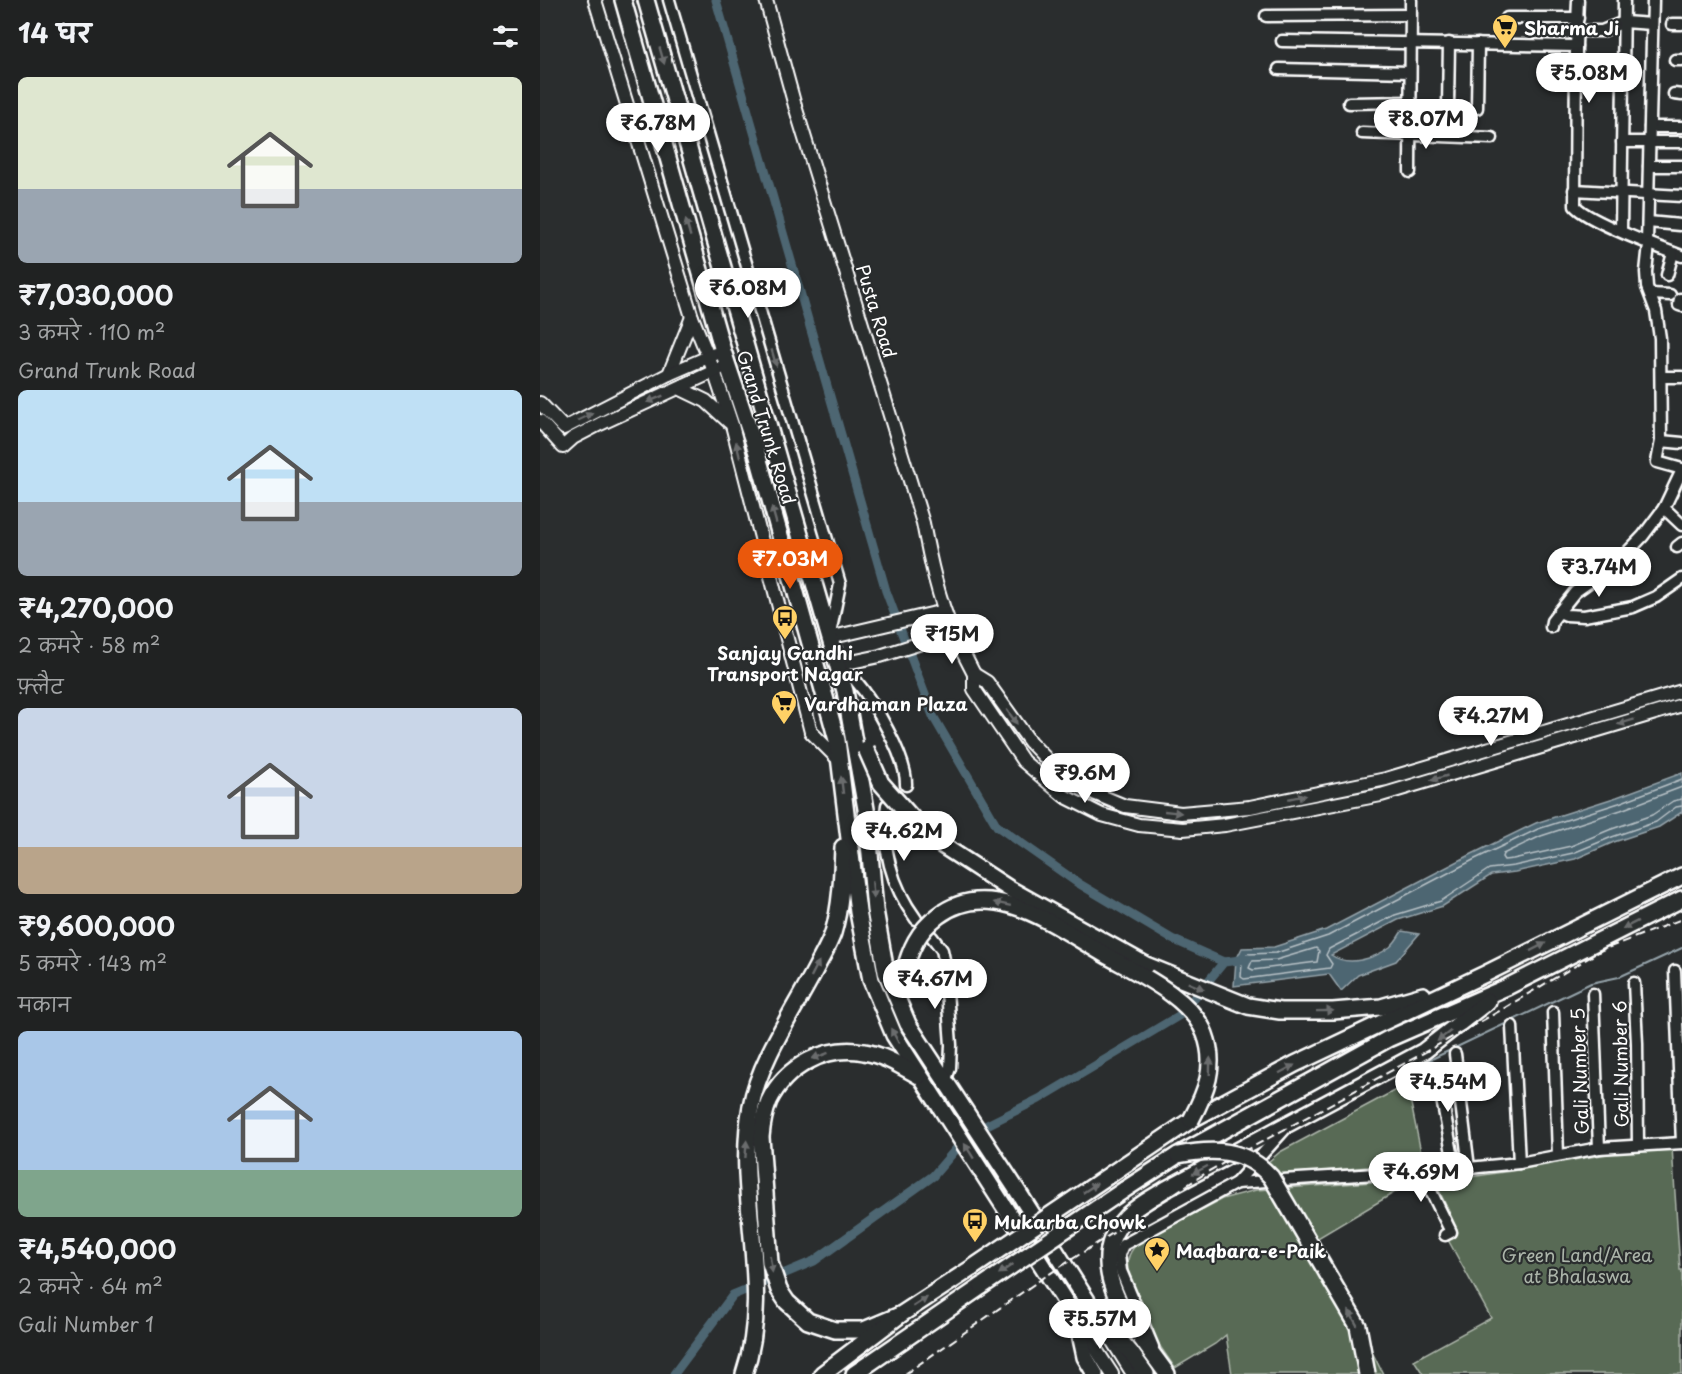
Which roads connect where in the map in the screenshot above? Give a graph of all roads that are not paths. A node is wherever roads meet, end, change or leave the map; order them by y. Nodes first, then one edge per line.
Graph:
1 (595, 0) edge
2 (623, 0) edge
3 (646, 0) edge
4 (669, 0) edge
5 (766, 0) edge
6 (1411, 0) edge
7 (1578, 0) edge
8 (1624, 0) edge
9 (1653, 0) edge
10 (1410, 15) junction
11 (1266, 16) dead end
12 (1507, 18) dead end
13 (1578, 18) junction
14 (1624, 22) junction
15 (1652, 24) junction
16 (1577, 31) junction
17 (1282, 41) dead end
18 (1410, 43) junction
19 (1449, 44) junction
20 (1478, 44) junction
21 (1576, 46) junction
22 (1279, 69) dead end
23 (1410, 72) junction
24 (1410, 102) junction
25 (1349, 103) dead end
26 (1448, 107) dead end
27 (1477, 108) dead end
28 (1650, 127) junction
29 (1682, 127) edge
30 (1362, 133) dead end
31 (1410, 135) junction
32 (1492, 138) dead end
33 (1650, 141) junction
34 (1622, 142) junction
35 (1682, 142) edge
36 (1649, 166) junction
37 (1682, 166) edge
38 (1410, 172) dead end
39 (1574, 190) junction
40 (1621, 193) junction
41 (1649, 195) junction
42 (1682, 196) edge
43 (1648, 222) junction
44 (1680, 225) dead end
45 (1621, 231) junction
46 (1648, 243) junction
47 (1677, 254) edge
48 (1646, 267) junction
49 (1651, 294) junction
50 (1677, 300) edge
51 (692, 317) junction
52 (708, 356) junction
53 (721, 363) junction
54 (669, 374) junction
55 (1660, 377) junction
56 (1682, 377) edge
57 (680, 388) junction
58 (540, 404) edge
59 (540, 421) edge
60 (732, 425) junction
61 (564, 428) junction
62 (554, 436) junction
63 (573, 438) junction
64 (1661, 441) junction
65 (1682, 443) edge
66 (1682, 470) edge
67 (1679, 487) edge
68 (1664, 508) junction
69 (1682, 525) edge
70 (1682, 579) edge
71 (944, 610) junction
72 (1559, 612) junction
73 (1551, 627) dead end
74 (953, 633) junction
75 (829, 638) junction
76 (837, 665) junction
77 (974, 674) junction
78 (1682, 691) edge
79 (1682, 705) edge
80 (848, 707) junction
81 (839, 760) junction
82 (906, 785) dead end
83 (887, 805) dead end
84 (845, 810) junction
85 (1682, 876) edge
86 (1682, 899) edge
87 (916, 919) dead end
88 (932, 937) dead end
89 (1675, 971) dead end
90 (1485, 974) junction
91 (1634, 983) dead end
92 (1507, 987) junction
93 (1593, 994) dead end
94 (1553, 1012) dead end
95 (903, 1013) junction
96 (1512, 1026) dead end
97 (1455, 1054) dead end
98 (922, 1078) junction
99 (1438, 1083) dead end
100 (949, 1088) junction
101 (1191, 1120) junction
102 (1294, 1120) junction
103 (1682, 1143) edge
104 (1638, 1145) junction
105 (1599, 1148) junction
106 (1178, 1155) junction
107 (1558, 1155) junction
108 (1519, 1163) junction
109 (1470, 1168) junction
110 (1455, 1170) junction
111 (1421, 1172) junction
112 (1236, 1182) junction
113 (1445, 1235) dead end
114 (1093, 1310) junction
115 (900, 1315) junction
116 (1077, 1320) junction
117 (1164, 1370) edge
118 (859, 1372) edge
119 (744, 1374) edge
120 (822, 1374) edge
121 (1095, 1374) edge
122 (1112, 1374) edge
123 (1132, 1374) edge
124 (1146, 1374) edge
125 (1367, 1374) edge

1 - 51 main road
53 -> 2 highway, Grand Trunk Road
3 -> 75 highway, Grand Trunk Road
4 -> 75 street
5 - 71 main road, Pusta Road
6 - 10 street
7 - 13 street
8 - 14 street
9 - 15 street
10 - 11 street
10 - 18 street
12 - 13 street
13 - 16 street
14 - 15 street
14 - 16 street
14 - 34 street
15 - 28 street
16 - 21 street
17 - 18 street
18 - 19 street
18 - 23 street
19 - 20 street
19 - 26 street
20 - 21 street
20 - 27 street
21 - 39 street
22 - 23 street
23 - 24 street
24 - 25 street
24 - 31 street
28 - 29 street
28 - 33 street
30 - 31 street
31 - 32 street
31 - 38 street
33 - 34 street
33 - 35 street
33 - 36 street
34 - 40 street
36 - 37 street
36 - 41 street
39 - 40 street
39 - 45 street
40 - 41 street
40 - 45 street
41 - 42 street
41 - 43 street
43 - 44 street
43 - 46 street
45 - 46 street
46 - 47 street
46 - 48 street
47 - 48 street
48 - 49 street
49 - 50 street
49 - 55 street
51 - 52 main road
51 - 54 main road
52 - 53 main road
52 - 54 main road
53 - 57 main road
53 - 60 main road
81 -> 53 highway, Grand Trunk Road
61 -> 54 main road
55 - 56 street
55 - 64 street
57 - 60 main road
57 -> 63 main road
58 - 61 main road
59 - 62 main road
81 -> 60 main road
61 - 62 main road
61 - 63 main road
62 - 63 main road
64 - 65 street
64 - 66 street
66 - 67 street
67 - 68 street
68 - 69 street
68 - 72 street
70 - 72 street
71 - 74 main road, Pusta Road
71 - 75 main road
72 - 73 street
74 - 76 main road
74 - 77 main road, Pusta Road
75 - 76 highway, Grand Trunk Road
76 - 80 highway, Grand Trunk Road
76 - 82 street
77 -> 78 main road
79 -> 77 main road
80 -> 90 highway, bridge
80 -> 95 highway, Grand Trunk Road
84 -> 81 highway, Grand Trunk Road
83 - 87 street
98 -> 84 highway, Grand Trunk Road
119 -> 84 highway
90 -> 85 highway
86 -> 92 highway
88 - 100 street
89 - 103 street
101 -> 90 highway
91 - 104 street, Gali Number 6
92 -> 102 highway
92 - 106 highway
93 - 105 street, Gali Number 5
94 - 107 street
95 - 100 highway, Grand Trunk Road
101 -> 95 highway, bridge
96 - 108 street
97 - 109 street
98 -> 115 highway
116 -> 98 highway, Grand Trunk Road
99 - 110 street
100 - 114 highway, Grand Trunk Road
115 -> 101 highway, bridge
102 - 112 street
102 -> 117 highway
103 - 104 street
104 - 105 street
105 - 107 street
106 -> 118 highway, bridge
125 -> 106 highway, bridge
107 - 108 street
108 - 109 street
109 - 110 street
110 - 111 street
111 - 112 street
111 - 113 street
112 - 117 street
114 - 123 main road
114 - 124 highway, Grand Trunk Road
115 - 120 highway
116 - 121 highway
116 - 122 main road

